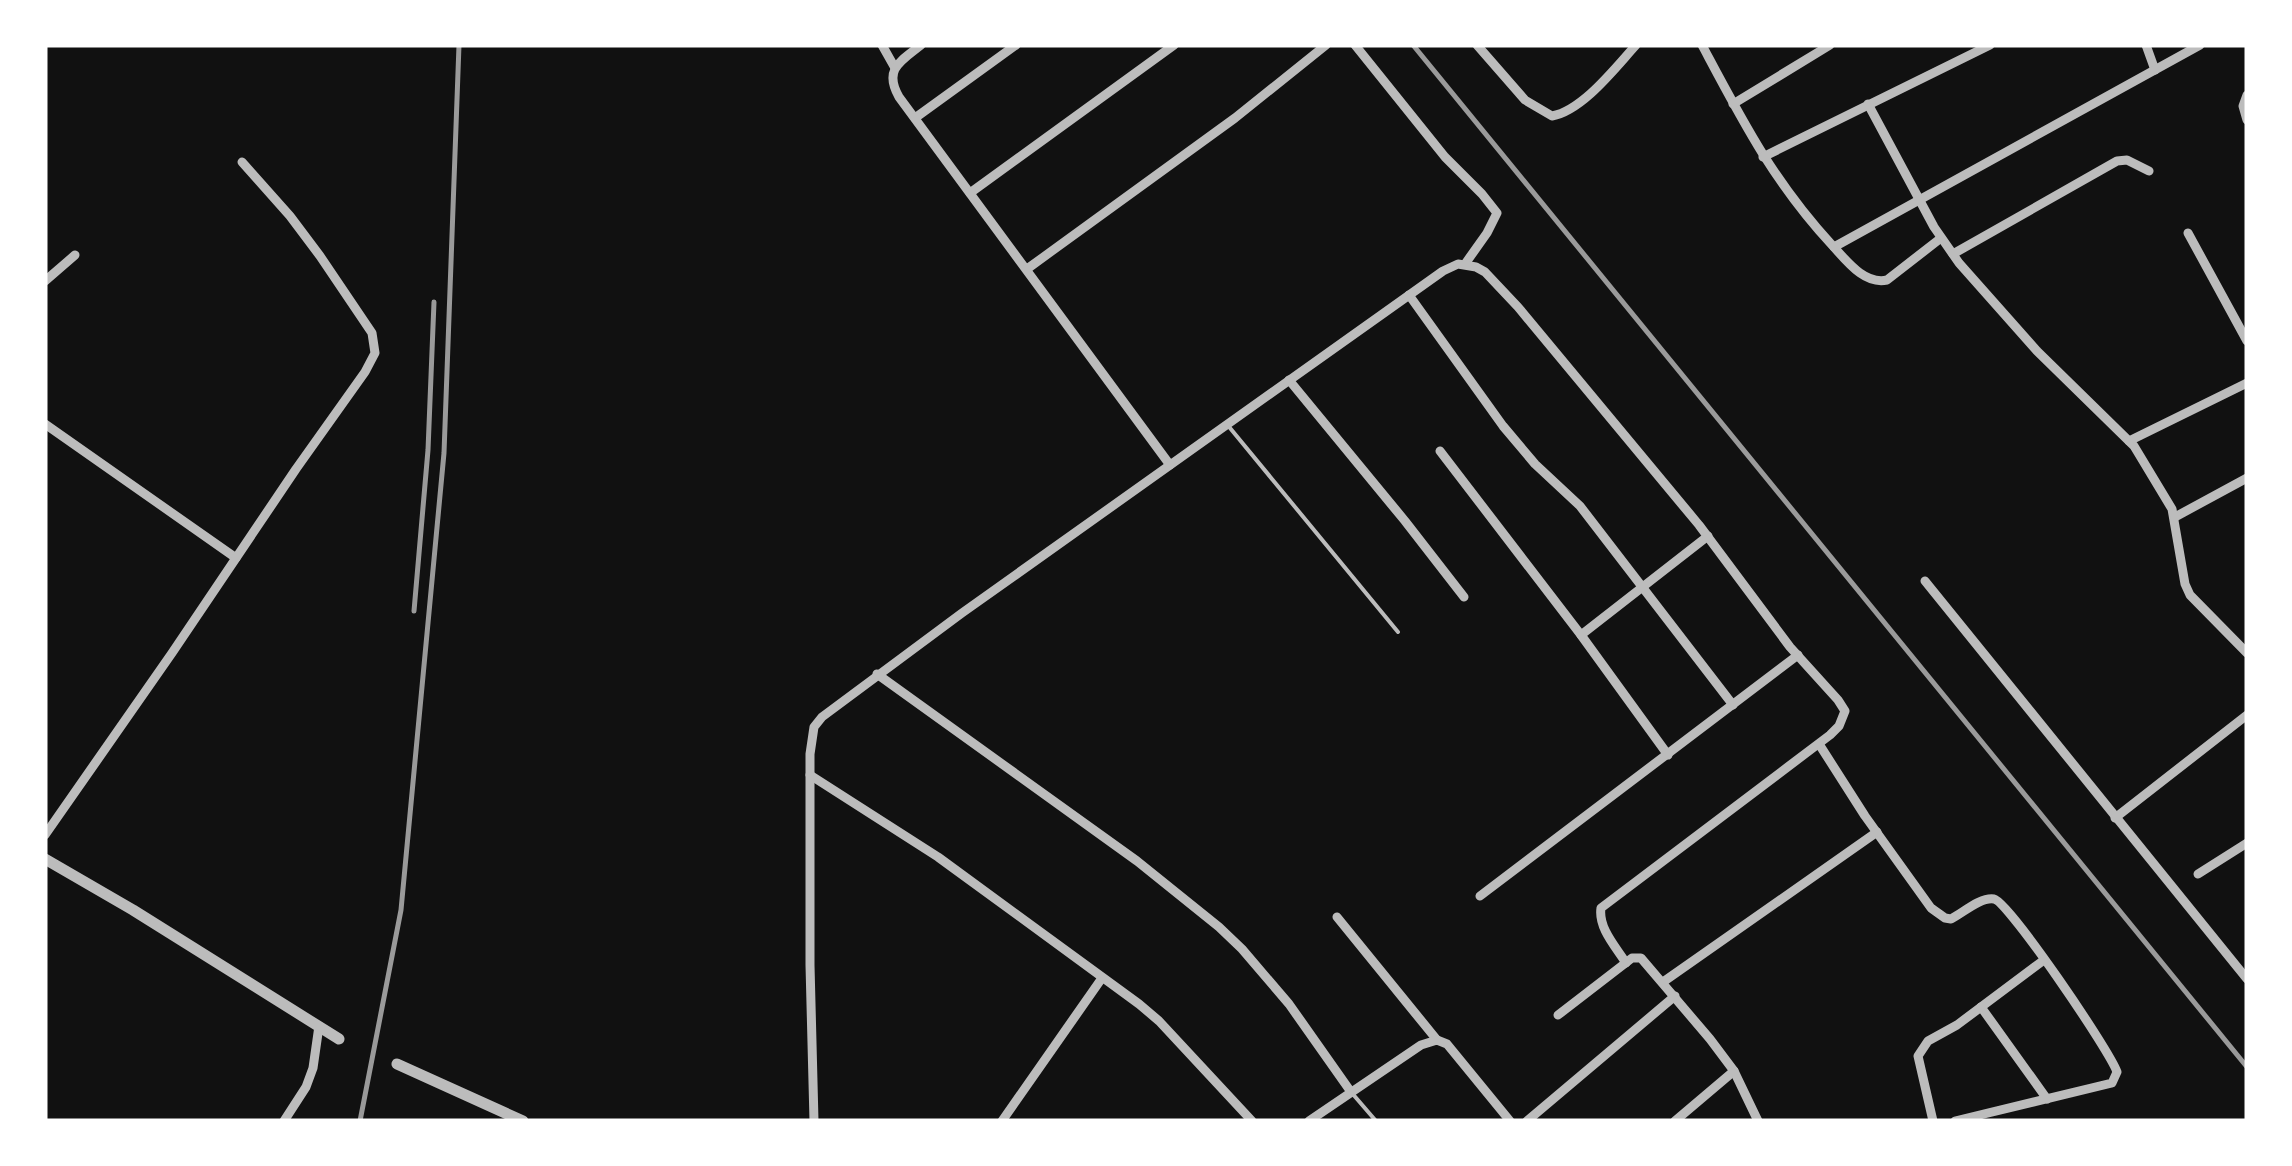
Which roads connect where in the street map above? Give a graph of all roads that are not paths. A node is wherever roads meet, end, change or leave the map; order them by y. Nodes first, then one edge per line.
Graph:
1 (882, 45) edge
2 (921, 45) edge
3 (1016, 45) edge
4 (1174, 45) edge
5 (1326, 45) edge
6 (1355, 45) edge
7 (1477, 45) edge
8 (1636, 45) edge
9 (1702, 45) edge
10 (1830, 45) edge
11 (1990, 45) edge
12 (2146, 45) edge
13 (2200, 45) edge
14 (895, 68) junction
15 (2155, 70) junction
16 (2247, 95) edge
17 (1733, 104) junction
18 (1868, 104) junction
19 (914, 118) junction
20 (2247, 120) edge
21 (1762, 156) junction
22 (242, 162) dead end
23 (2149, 172) dead end
24 (970, 193) junction
25 (1919, 199) junction
26 (2188, 233) dead end
27 (1941, 238) junction
28 (1834, 248) junction
29 (1953, 254) junction
30 (74, 255) dead end
31 (1465, 264) junction
32 (1027, 270) junction
33 (45, 281) edge
34 (1409, 295) junction
35 (2247, 340) edge
36 (1289, 380) junction
37 (2247, 383) edge
38 (45, 424) edge
39 (1226, 424) junction
40 (2129, 441) junction
41 (1440, 450) dead end
42 (1170, 464) junction
43 (2247, 478) edge
44 (2175, 517) junction
45 (1708, 536) junction
46 (236, 558) junction
47 (1925, 581) dead end
48 (1643, 586) junction
49 (1464, 596) dead end
50 (1398, 632) dead end
51 (1581, 635) junction
52 (2247, 652) edge
53 (1798, 655) junction
54 (878, 674) junction
55 (1734, 705) junction
56 (2247, 715) edge
57 (1818, 744) junction
58 (1668, 755) junction
59 (810, 775) junction
60 (2116, 818) junction
61 (1876, 832) junction
62 (45, 835) edge
63 (2247, 843) edge
64 (45, 859) edge
65 (2198, 874) dead end
66 (1480, 896) dead end
67 (1338, 918) dead end
68 (2044, 960) junction
69 (1626, 963) junction
70 (2243, 966) edge
71 (1102, 978) junction
72 (2247, 979) edge
73 (1663, 982) junction
74 (1675, 996) junction
75 (1982, 1007) junction
76 (1558, 1015) dead end
77 (319, 1026) junction
78 (339, 1039) dead end
79 (1437, 1040) junction
80 (397, 1064) dead end
81 (1734, 1070) junction
82 (1351, 1092) junction
83 (2047, 1099) junction
84 (284, 1121) edge
85 (522, 1121) edge
86 (814, 1121) edge
87 (1002, 1121) edge
88 (1252, 1121) edge
89 (1309, 1121) edge
90 (1376, 1121) edge
91 (1510, 1121) edge
92 (1527, 1121) edge
93 (1675, 1121) edge
94 (1758, 1121) edge
95 (1933, 1121) edge
96 (1954, 1121) edge

1 - 14 street
2 - 14 street
3 - 19 street
4 - 24 street
5 - 32 street
6 - 31 street
7 - 8 street
9 - 17 street
10 - 17 street
11 - 18 street
12 - 15 street
13 - 15 street
14 - 19 street
15 - 25 street
16 - 20 street
17 - 21 street
18 - 21 street
18 - 25 street
19 - 24 street
21 - 28 street
22 - 46 street
23 - 29 street
24 - 32 street
25 - 27 street
25 - 28 street
26 - 35 street
27 - 28 street
27 - 29 street
29 - 40 street
30 - 33 street
31 - 34 street
31 - 45 street
32 - 42 street
34 - 36 street
34 - 48 street
36 - 39 street
36 - 49 street
37 - 40 street
38 - 46 street
39 - 42 street
39 - 50 lane
40 - 44 street
41 - 51 street
42 - 54 street
43 - 44 street
44 - 52 street
45 - 48 street
45 - 53 street
46 - 62 street
47 - 60 street
48 - 51 street
48 - 55 street
51 - 58 street
53 - 55 street
53 - 57 street
54 - 59 street
54 - 82 street
55 - 58 street
56 - 60 street
57 - 61 street
57 - 69 street
58 - 66 street
59 - 71 street
59 - 86 street
60 - 70 street
61 - 68 street
61 - 73 street
63 - 65 street
64 - 77 street
67 - 79 street
68 - 75 street
68 - 83 street
69 - 73 street
69 - 76 street
70 - 72 street
71 - 87 street
71 - 88 street
73 - 74 street
74 - 81 street
74 - 92 street
75 - 83 street
75 - 95 street
77 - 78 street
77 - 84 street
79 - 82 street
79 - 91 street
80 - 85 street
81 - 93 street
81 - 94 street
82 - 89 street
82 - 90 lane
83 - 96 street

